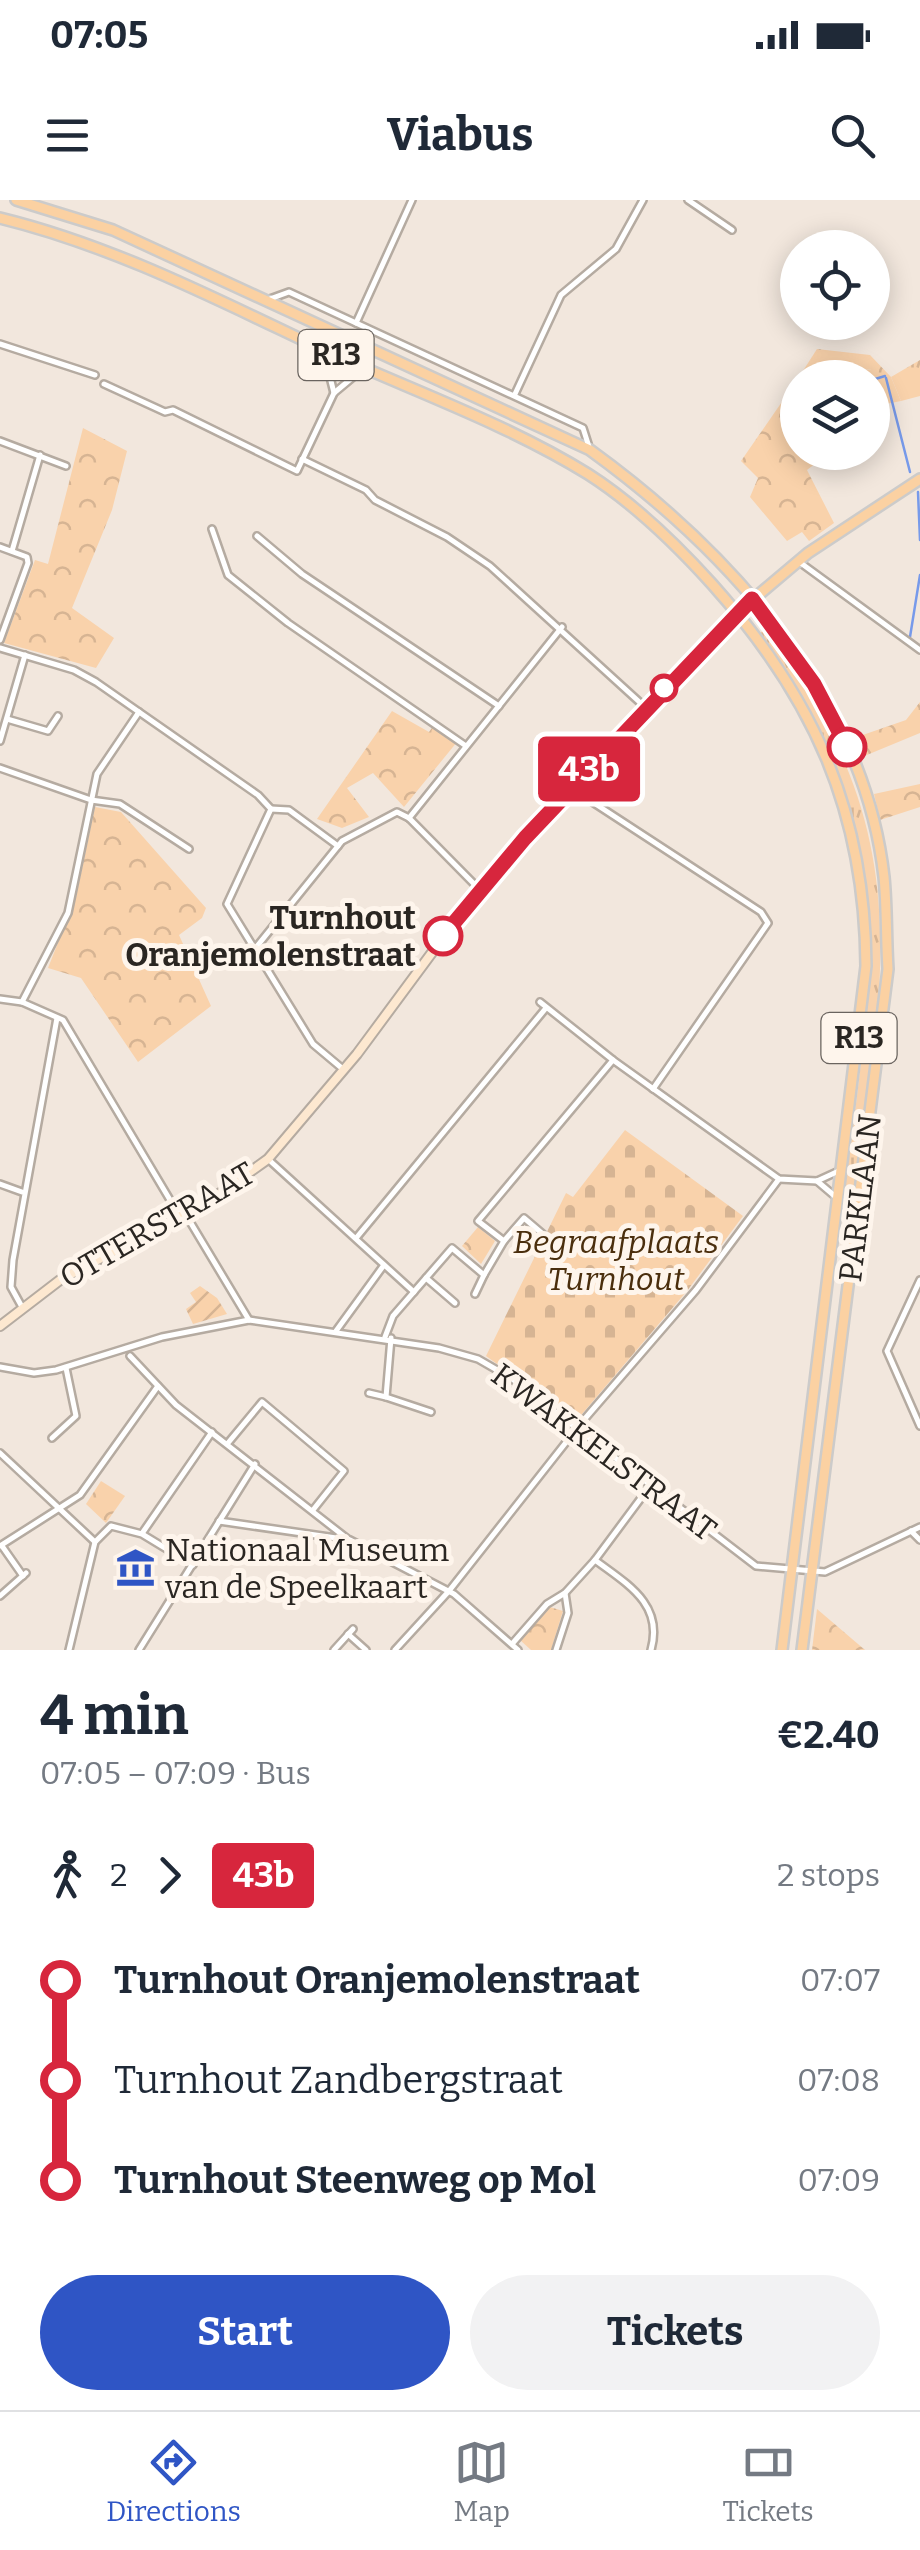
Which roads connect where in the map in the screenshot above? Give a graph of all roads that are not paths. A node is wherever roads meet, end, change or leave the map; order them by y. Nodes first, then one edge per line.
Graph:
1 (16, 200) edge
2 (412, 200) edge
3 (643, 200) edge
4 (688, 200) edge
5 (0, 218) edge
6 (732, 230) dead end
7 (266, 301) junction
8 (256, 319) junction
9 (356, 323) junction
10 (0, 344) edge
11 (323, 349) junction
12 (364, 368) junction
13 (95, 376) dead end
14 (104, 384) dead end
15 (334, 393) junction
16 (515, 394) junction
17 (0, 441) edge
18 (590, 450) junction
19 (40, 454) junction
20 (302, 459) junction
21 (66, 466) dead end
22 (920, 479) edge
23 (212, 528) dead end
24 (257, 536) dead end
25 (0, 547) edge
26 (12, 552) junction
27 (798, 561) junction
28 (752, 599) junction
29 (736, 613) junction
30 (562, 628) junction
31 (0, 640) edge
32 (0, 648) edge
33 (920, 650) edge
34 (25, 655) junction
35 (499, 706) junction
36 (646, 708) junction
37 (139, 711) junction
38 (58, 716) dead end
39 (7, 719) junction
40 (0, 741) edge
41 (466, 746) junction
42 (0, 768) edge
43 (571, 788) junction
44 (91, 800) junction
45 (271, 810) junction
46 (409, 818) junction
47 (338, 846) junction
48 (189, 849) dead end
49 (479, 889) junction
50 (253, 950) junction
51 (0, 999) edge
52 (22, 1002) junction
53 (540, 1002) dead end
54 (547, 1007) junction
55 (57, 1018) junction
56 (613, 1060) junction
57 (344, 1070) junction
58 (653, 1089) junction
59 (268, 1159) junction
60 (843, 1168) junction
61 (779, 1179) junction
62 (817, 1181) junction
63 (0, 1184) edge
64 (22, 1192) junction
65 (839, 1201) junction
66 (182, 1213) junction
67 (544, 1235) dead end
68 (357, 1237) junction
69 (504, 1241) junction
70 (384, 1264) junction
71 (484, 1275) junction
72 (425, 1279) junction
73 (920, 1280) edge
74 (414, 1292) junction
75 (474, 1294) dead end
76 (455, 1303) dead end
77 (22, 1308) junction
78 (250, 1320) junction
79 (0, 1326) edge
80 (336, 1331) junction
81 (388, 1338) junction
82 (130, 1356) dead end
83 (0, 1367) edge
84 (66, 1368) junction
85 (158, 1386) junction
86 (369, 1393) dead end
87 (386, 1398) junction
88 (431, 1412) dead end
89 (920, 1426) edge
90 (577, 1430) junction
91 (212, 1432) junction
92 (52, 1438) dead end
93 (228, 1443) junction
94 (1, 1456) edge
95 (255, 1464) junction
96 (651, 1485) junction
97 (59, 1508) junction
98 (313, 1510) junction
99 (218, 1521) junction
100 (920, 1527) edge
101 (911, 1532) junction
102 (142, 1534) junction
103 (350, 1540) junction
104 (920, 1540) edge
105 (96, 1542) junction
106 (1, 1546) edge
107 (595, 1560) junction
108 (193, 1565) junction
109 (791, 1571) junction
110 (812, 1573) junction
111 (449, 1591) junction
112 (565, 1593) junction
113 (0, 1596) edge
114 (512, 1644) junction
115 (69, 1650) edge
116 (140, 1650) edge
117 (334, 1650) edge
118 (366, 1650) edge
119 (395, 1650) edge
120 (518, 1650) edge
121 (556, 1650) edge
122 (651, 1650) edge
123 (782, 1650) edge
124 (802, 1650) edge

1 - 7 main road, R13
2 - 9 street
3 - 16 street
4 - 6 street
5 - 8 main road, R13
7 - 8 main road
7 - 9 street
7 - 18 main road, R13
8 - 11 main road, R13
9 - 16 street
10 - 13 street
11 - 12 main road, R13
11 - 15 street
12 - 15 street
12 - 29 main road, R13
14 - 20 street
15 - 20 street
16 - 18 street
17 - 19 street
18 - 28 main road, R13
19 - 21 street
19 - 26 street
20 - 30 street
22 - 27 main road
23 - 41 street
24 - 35 street
25 - 26 street
26 - 31 street
27 - 28 main road
27 - 33 street
28 - 29 main road
28 - 110 main road, PARKLAAN / R13
29 - 36 street, OTTERSTRAAT
29 - 60 main road, PARKLAAN / R13
30 - 35 street
30 - 36 street
32 - 34 street
34 - 37 street
34 - 39 street
35 - 41 street
36 - 43 street, OTTERSTRAAT
37 - 44 street
37 - 45 street
38 - 39 street
39 - 40 street
41 - 46 street
42 - 44 street
43 - 49 street, OTTERSTRAAT
43 - 58 street
44 - 48 street
44 - 52 street
45 - 47 street
45 - 50 street
46 - 47 street
46 - 49 street
47 - 50 street
49 - 57 street, OTTERSTRAAT
50 - 57 street
51 - 52 street
52 - 55 street
53 - 54 street
54 - 56 street
54 - 68 street
55 - 64 street
55 - 66 street
56 - 58 street
56 - 69 street
57 - 59 street, OTTERSTRAAT
58 - 61 street
59 - 66 street, OTTERSTRAAT
59 - 68 street
60 - 62 street
60 - 65 main road, PARKLAAN / R13
61 - 62 street
61 - 90 street
62 - 65 street
63 - 64 street
64 - 77 street
65 - 109 main road, PARKLAAN / R13
66 - 77 street, OTTERSTRAAT
66 - 78 street
67 - 69 street
68 - 70 street
69 - 71 street
70 - 74 street
70 - 80 street
71 - 72 street
71 - 75 street
72 - 74 street
72 - 76 street
73 - 89 street
74 - 81 street
77 - 79 street, OTTERSTRAAT
78 - 80 street, KWAKKELSTRAAT
78 - 84 street, KWAKKELSTRAAT
80 - 81 street, KWAKKELSTRAAT
81 - 87 street
81 - 90 street, KWAKKELSTRAAT
82 - 85 street
83 - 84 street, KWAKKELSTRAAT
84 - 92 street
85 - 91 street
85 - 97 street
86 - 87 street
87 - 88 street
90 - 96 street, KWAKKELSTRAAT
90 - 111 street
91 - 93 street
91 - 102 street
93 - 95 street
93 - 98 street
94 - 97 street
95 - 98 street
95 - 99 street
96 - 107 street
96 - 109 street, KWAKKELSTRAAT
97 - 105 street
97 - 106 street
98 - 103 street
99 - 103 street
99 - 108 street
100 - 101 street
101 - 104 street
101 - 110 street
102 - 105 street
102 - 108 street
103 - 111 street
105 - 115 street
106 - 113 street
107 - 112 street
107 - 122 street
108 - 116 street
109 - 110 street, KWAKKELSTRAAT
109 - 123 main road, PARKLAAN / R13
110 - 124 main road, PARKLAAN / R13
111 - 114 street
111 - 119 street
112 - 114 street
112 - 121 street
114 - 120 street
117 - 118 street

